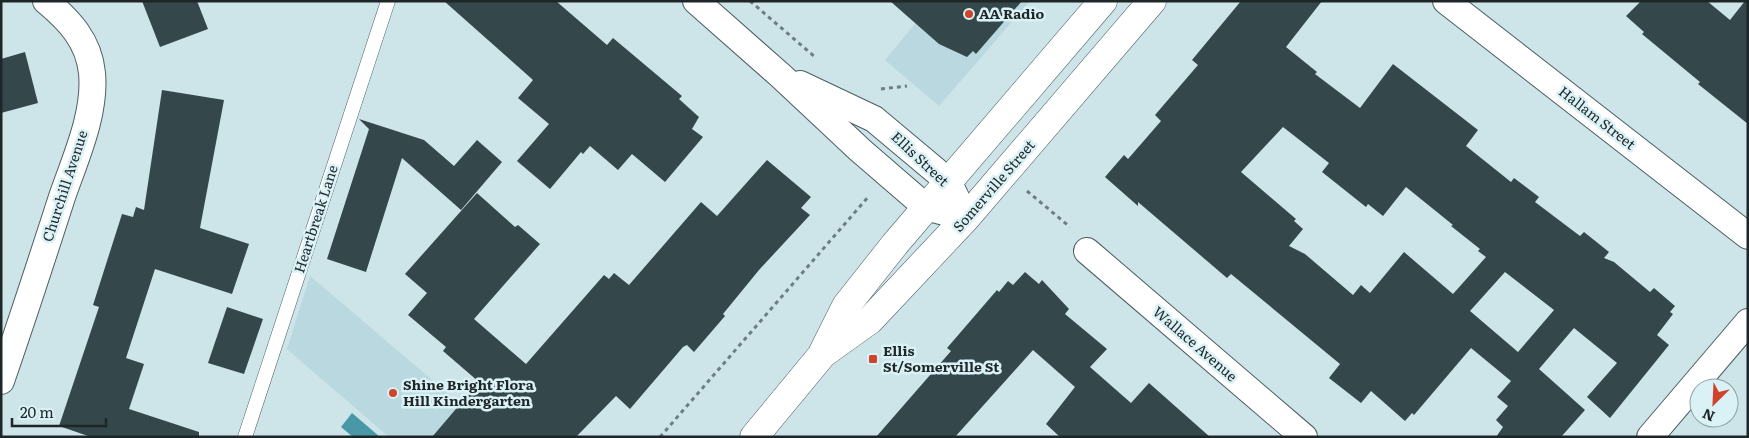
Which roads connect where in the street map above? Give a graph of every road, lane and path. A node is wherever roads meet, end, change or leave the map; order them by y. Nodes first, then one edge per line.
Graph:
1 (46, 1) edge
2 (388, 1) edge
3 (696, 1) edge
4 (750, 1) edge
5 (1103, 1) edge
6 (1152, 1) edge
7 (1446, 1) edge
8 (817, 60) dead end
9 (781, 76) junction
10 (907, 86) dead end
11 (880, 89) dead end
12 (948, 181) junction
13 (1020, 186) dead end
14 (871, 195) dead end
15 (926, 207) junction
16 (966, 218) junction
17 (1748, 236) edge
18 (1087, 251) joint
19 (1748, 322) edge
20 (821, 356) junction
21 (1, 382) edge
22 (245, 437) edge
23 (660, 437) edge
24 (754, 437) edge
25 (1304, 437) edge
26 (1650, 437) edge

1 - 21 street, Churchill Avenue
2 - 22 lane, Heartbreak Lane
3 - 9 street, Ellis Street
4 - 8 path
5 - 12 street, Somerville Street
6 - 16 street, Somerville Street
7 - 17 street, Hallam Street
9 - 12 street, Ellis Street
9 - 15 street, Ellis Street
10 - 11 path
12 - 15 street, Somerville Street
12 - 16 street, Ellis Street
13 - 18 path
14 - 23 path
15 - 16 street, Ellis Street
15 - 20 street, Somerville Street
16 - 20 street, Somerville Street
18 - 25 street, Wallace Avenue
19 - 26 street
20 - 24 street, Somerville Street

